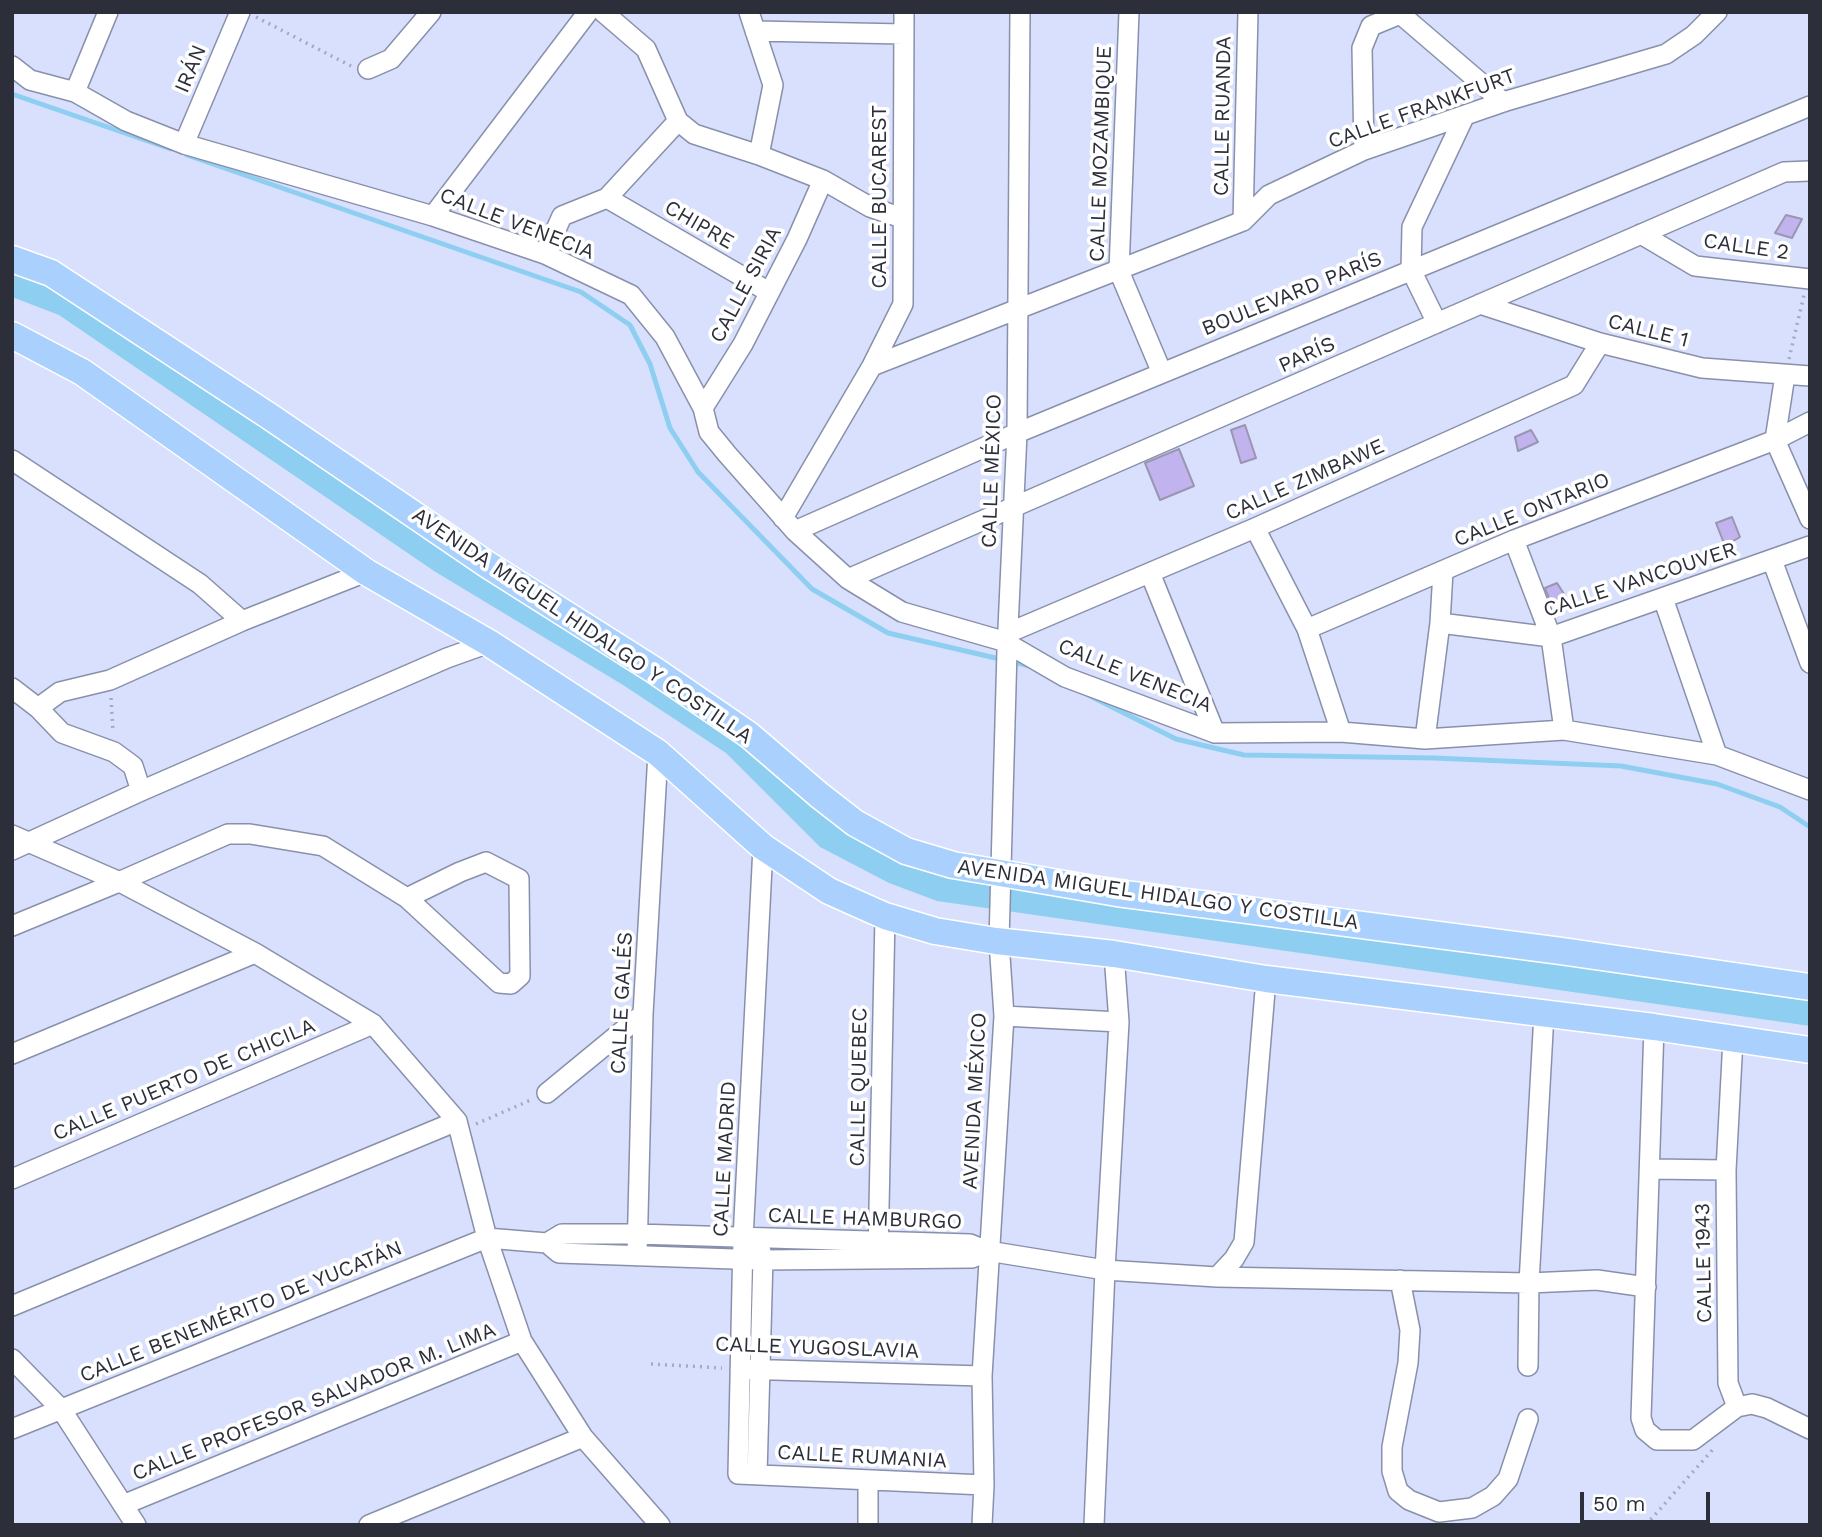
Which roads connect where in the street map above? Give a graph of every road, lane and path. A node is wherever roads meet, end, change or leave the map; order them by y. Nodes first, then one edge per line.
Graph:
1 (108, 12) edge
2 (240, 12) edge
3 (248, 12) edge
4 (431, 12) edge
5 (588, 12) edge
6 (603, 12) edge
7 (904, 12) edge
8 (1020, 12) edge
9 (1129, 12) edge
10 (1248, 12) edge
11 (1717, 12) edge
12 (1401, 13) edge
13 (752, 22) edge
14 (904, 34) junction
15 (12, 66) edge
16 (368, 69) joint
17 (75, 92) junction
18 (1503, 102) junction
19 (1810, 106) edge
20 (1464, 117) junction
21 (678, 121) junction
22 (184, 144) junction
23 (1364, 150) junction
24 (759, 155) junction
25 (1810, 172) edge
26 (823, 180) junction
27 (607, 198) junction
28 (433, 216) junction
29 (902, 218) junction
30 (1243, 221) junction
31 (1641, 234) junction
32 (545, 254) junction
33 (12, 260) edge
34 (1411, 270) junction
35 (1119, 271) junction
36 (1809, 277) edge
37 (769, 292) junction
38 (1480, 304) junction
39 (1018, 309) junction
40 (1437, 323) junction
41 (12, 335) edge
42 (1601, 343) junction
43 (872, 366) junction
44 (1162, 373) junction
45 (1785, 375) junction
46 (1810, 376) edge
47 (702, 408) junction
48 (1810, 422) edge
49 (1017, 433) junction
50 (1775, 440) junction
51 (12, 460) edge
52 (1015, 507) junction
53 (1810, 519) edge
54 (789, 525) junction
55 (1255, 528) junction
56 (1514, 540) junction
57 (1810, 546) edge
58 (1772, 560) junction
59 (1443, 571) junction
60 (366, 572) junction
61 (1150, 573) junction
62 (848, 579) junction
63 (1663, 598) junction
64 (242, 621) junction
65 (1440, 623) junction
66 (1307, 629) junction
67 (1551, 637) junction
68 (1007, 642) junction
69 (489, 643) junction
70 (1810, 663) edge
71 (110, 680) junction
72 (12, 688) edge
73 (38, 708) junction
74 (1564, 730) junction
75 (1341, 732) junction
76 (1215, 733) junction
77 (1425, 738) junction
78 (114, 752) junction
79 (658, 753) junction
80 (1717, 755) junction
81 (1810, 790) edge
82 (141, 791) junction
83 (18, 843) edge
84 (763, 847) junction
85 (1001, 874) junction
86 (120, 882) junction
87 (407, 898) junction
88 (885, 916) junction
89 (12, 926) edge
90 (999, 936) junction
91 (255, 953) junction
92 (1114, 954) junction
93 (1266, 979) junction
94 (1810, 987) edge
95 (643, 1014) junction
96 (1544, 1014) junction
97 (1004, 1016) junction
98 (1119, 1023) junction
99 (373, 1024) junction
100 (1654, 1027) junction
101 (1734, 1039) junction
102 (1810, 1050) edge
103 (12, 1054) edge
104 (547, 1093) joint
105 (459, 1125) junction
106 (1651, 1170) junction
107 (1726, 1170) junction
108 (12, 1179) edge
109 (637, 1234) junction
110 (487, 1238) junction
111 (750, 1239) junction
112 (547, 1243) junction
113 (878, 1251) junction
114 (988, 1251) junction
115 (636, 1256) junction
116 (753, 1260) junction
117 (1105, 1269) junction
118 (1217, 1277) junction
119 (1400, 1280) junction
120 (1529, 1283) junction
121 (1646, 1287) junction
122 (12, 1307) edge
123 (522, 1341) junction
124 (12, 1359) edge
125 (651, 1364) dead end
126 (1528, 1366) dead end
127 (750, 1369) junction
128 (982, 1376) junction
129 (1737, 1407) junction
130 (61, 1409) junction
131 (1528, 1419) dead end
132 (12, 1429) edge
133 (1810, 1429) edge
134 (583, 1437) junction
135 (1715, 1448) dead end
136 (748, 1474) joint
137 (868, 1480) junction
138 (984, 1485) junction
139 (123, 1505) junction
140 (136, 1525) edge
141 (369, 1525) edge
142 (660, 1525) edge
143 (867, 1525) edge
144 (982, 1525) edge
145 (1094, 1525) edge
146 (1646, 1525) edge

1 - 17 street
2 - 22 street, IRÁN
3 - 16 path
4 - 16 street
5 - 28 street
6 - 21 street
7 - 14 street, CALLE BUCAREST
8 - 39 street, CALLE MÉXICO
9 - 35 street, CALLE MOZAMBIQUE
10 - 30 street, CALLE RUANDA
11 - 18 street, CALLE FRANKFURT
12 - 18 street
12 - 23 street
13 - 14 street
13 - 24 street
14 - 29 street, CALLE BUCAREST
15 - 17 street, CALLE VENECIA
17 - 22 street, CALLE VENECIA
18 - 20 street, CALLE FRANKFURT
19 - 34 street, BOULEVARD PARÍS
20 - 23 street, CALLE FRANKFURT
20 - 34 street
21 - 24 street
21 - 27 street
22 - 28 street, CALLE VENECIA
23 - 30 street, CALLE FRANKFURT
24 - 26 street
25 - 31 street, PARÍS
26 - 29 street
26 - 37 street, CALLE SIRIA
27 - 32 street
27 - 37 street, CHIPRE
28 - 32 street, CALLE VENECIA
29 - 43 street, CALLE BUCAREST
30 - 35 street, CALLE FRANKFURT
31 - 36 street, CALLE 2
31 - 38 street, PARÍS
32 - 47 street, CALLE VENECIA
33 - 85 main road, AVENIDA MIGUEL HIDALGO Y COSTILLA
34 - 40 street
34 - 44 street, BOULEVARD PARÍS
35 - 39 street, CALLE FRANKFURT
35 - 44 street, CALLE MOZAMBIQUE
36 - 45 path
37 - 47 street, CALLE SIRIA
38 - 40 street, PARÍS
38 - 42 street, CALLE 1
39 - 43 street, CALLE FRANKFURT
39 - 49 street, CALLE MÉXICO
40 - 52 street, PARÍS
41 - 60 main road
42 - 45 street, CALLE 1
42 - 55 street, CALLE ZIMBAWE
43 - 54 street, CALLE BUCAREST
44 - 49 street, BOULEVARD PARÍS
45 - 46 street, CALLE 1
45 - 50 street
47 - 54 street, CALLE VENECIA
48 - 50 street, CALLE ONTARIO
49 - 52 street, CALLE MÉXICO
49 - 54 street, BOULEVARD PARÍS
50 - 53 street
50 - 56 street, CALLE ONTARIO
51 - 64 street
52 - 62 street, PARÍS
52 - 68 street, CALLE MÉXICO
54 - 62 street, CALLE VENECIA
55 - 61 street, CALLE ZIMBAWE
55 - 66 street
56 - 59 street, CALLE ONTARIO
56 - 67 street
57 - 58 street, CALLE VANCOUVER
58 - 63 street, CALLE VANCOUVER
58 - 70 street
59 - 65 street
59 - 66 street, CALLE ONTARIO
60 - 64 street
60 - 69 main road
61 - 68 street, CALLE ZIMBAWE
61 - 76 street
62 - 68 street, CALLE VENECIA
63 - 67 street, CALLE VANCOUVER
63 - 80 street
64 - 71 street
65 - 67 street, CALLE VANCOUVER
65 - 77 street
66 - 75 street
67 - 74 street
68 - 76 street, CALLE VENECIA
68 - 85 street, CALLE MÉXICO
69 - 79 main road
69 - 82 street
71 - 73 street
71 - 78 path
72 - 73 street
73 - 78 street
74 - 77 street, CALLE VENECIA
74 - 80 street, CALLE VENECIA
75 - 76 street, CALLE VENECIA
75 - 77 street, CALLE VENECIA
78 - 82 street
79 - 84 main road
79 - 95 street, CALLE GALÉS
80 - 81 street, CALLE VENECIA
82 - 83 street
83 - 86 street
84 - 88 main road
84 - 111 street, CALLE MADRID
85 - 90 street, CALLE MÉXICO
85 - 94 main road, AVENIDA MIGUEL HIDALGO Y COSTILLA
86 - 87 street
86 - 89 street
86 - 91 street
87 - 87 street
88 - 90 main road
88 - 113 street, CALLE QUEBEC
90 - 92 main road
90 - 97 street, AVENIDA MÉXICO
91 - 99 street
91 - 103 street
92 - 93 main road
92 - 98 street
93 - 96 main road
93 - 118 street
95 - 104 street
95 - 109 street, CALLE GALÉS
96 - 100 main road
96 - 120 street
97 - 98 street
97 - 114 street, AVENIDA MÉXICO
98 - 117 street
99 - 105 street
99 - 108 street, CALLE PUERTO DE CHICILA
100 - 101 main road
100 - 106 street
101 - 102 main road
101 - 107 street, CALLE 1943
104 - 105 path
105 - 110 street
105 - 122 street
106 - 107 street
106 - 121 street
107 - 129 street, CALLE 1943
109 - 111 street, CALLE HAMBURGO
109 - 112 street, CALLE HAMBURGO
109 - 115 street, CALLE GALÉS
110 - 112 street, CALLE HAMBURGO
110 - 123 street
110 - 130 street, CALLE BENEMÉRITO DE YUCATÁN
111 - 113 street, CALLE HAMBURGO
111 - 116 street, CALLE MADRID
112 - 115 street, CALLE HAMBURGO
113 - 114 street, CALLE HAMBURGO
113 - 116 street, CALLE HAMBURGO
114 - 117 street, CALLE HAMBURGO
114 - 128 street, AVENIDA MÉXICO
115 - 116 street, CALLE HAMBURGO
116 - 127 street, CALLE MADRID
117 - 118 street, CALLE HAMBURGO
117 - 145 street
118 - 119 street, CALLE HAMBURGO
119 - 120 street, CALLE HAMBURGO
119 - 131 street
120 - 121 street, CALLE HAMBURGO
120 - 126 street
121 - 129 street
123 - 134 street
123 - 139 street, CALLE PROFESOR SALVADOR M. LIMA
124 - 130 street
125 - 127 path, CALLE YUGOSLAVIA
127 - 128 street, CALLE YUGOSLAVIA
127 - 136 street, CALLE MADRID
128 - 138 street, AVENIDA MÉXICO
129 - 133 street
130 - 132 street, CALLE BENEMÉRITO DE YUCATÁN
130 - 139 street
134 - 141 street
134 - 142 street
135 - 146 path
136 - 137 street, CALLE RUMANIA
137 - 138 street, CALLE RUMANIA
137 - 143 street
138 - 144 street, AVENIDA MÉXICO
139 - 140 street

